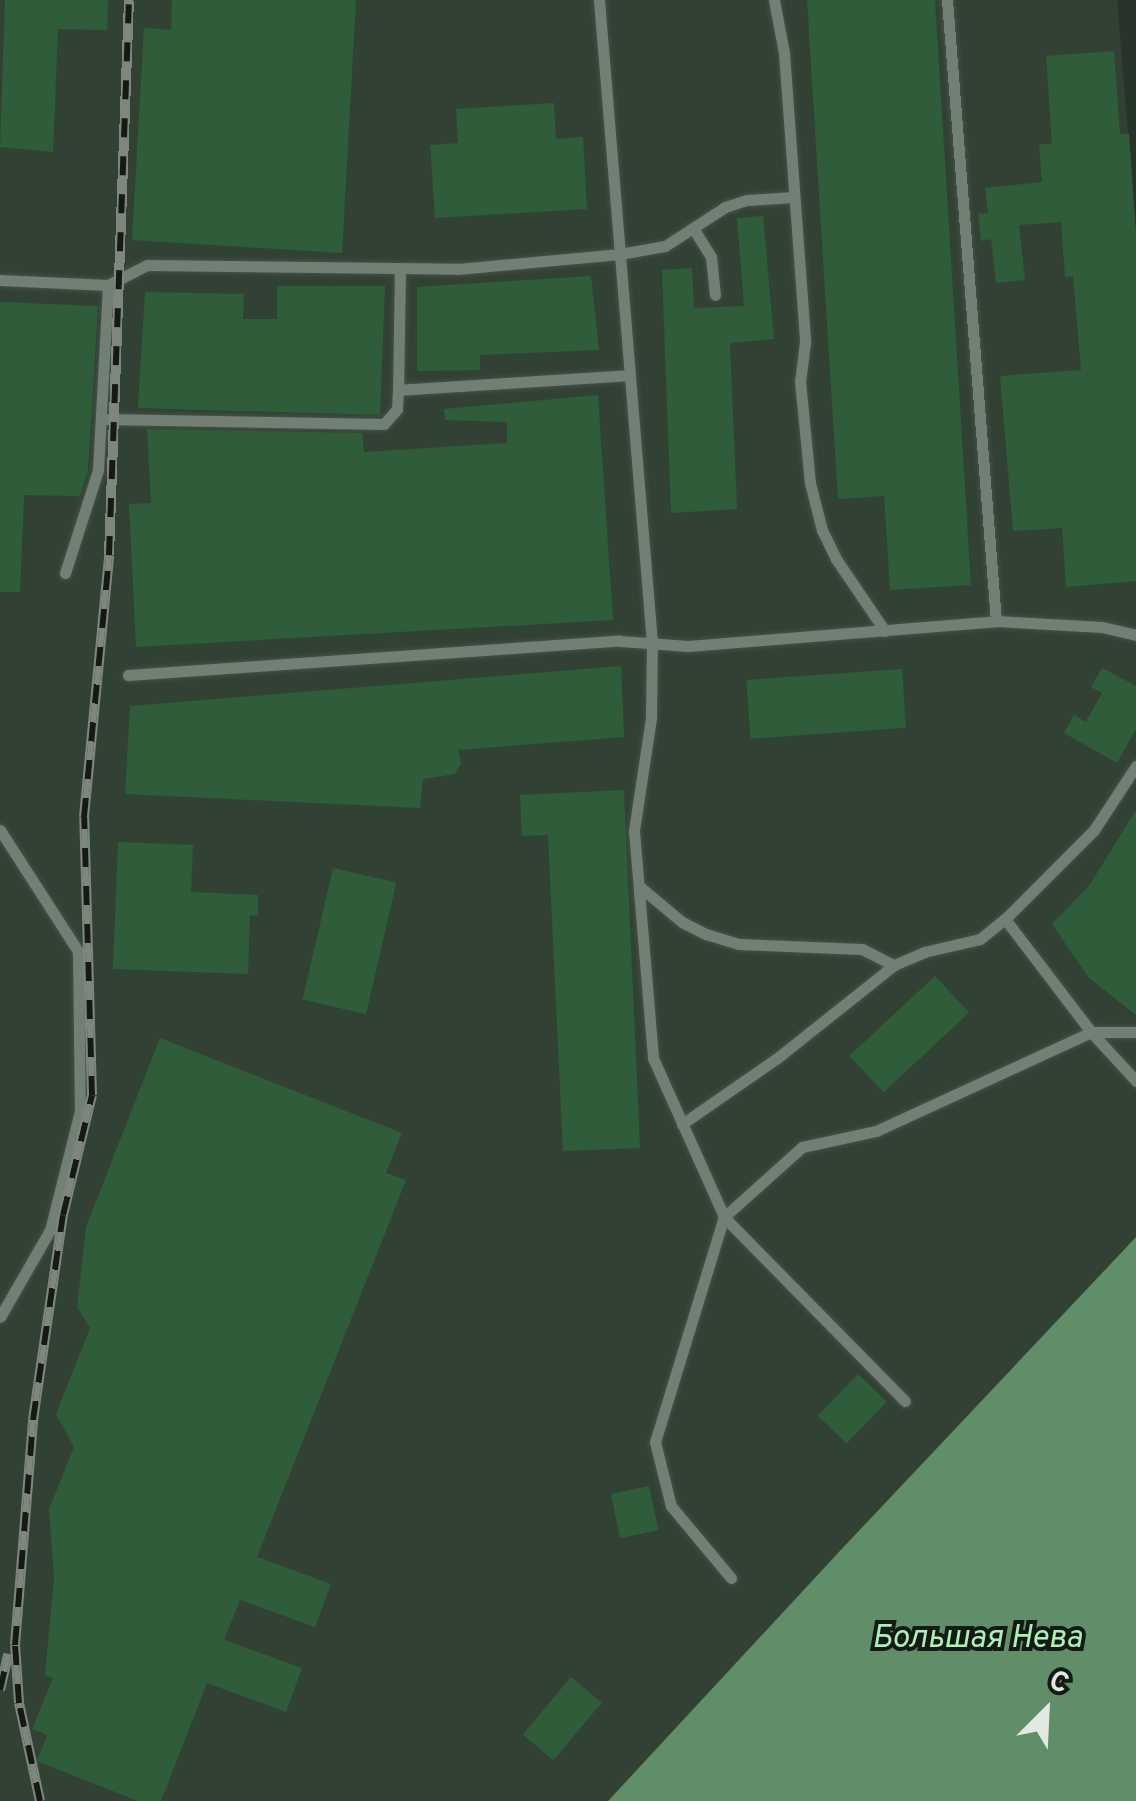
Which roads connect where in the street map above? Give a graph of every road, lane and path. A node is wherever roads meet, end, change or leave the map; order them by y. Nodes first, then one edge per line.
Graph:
1 (599, 0) edge
2 (774, 0) edge
3 (947, 0) edge
4 (794, 198) junction
5 (692, 228) junction
6 (620, 254) junction
7 (400, 268) junction
8 (0, 280) edge
9 (108, 286) junction
10 (715, 295) dead end
11 (630, 375) junction
12 (398, 390) junction
13 (104, 419) junction
14 (65, 573) dead end
15 (996, 621) junction
16 (885, 632) junction
17 (1136, 635) edge
18 (652, 644) junction
19 (128, 675) dead end
20 (1136, 766) edge
21 (0, 830) edge
22 (639, 886) junction
23 (1005, 918) junction
24 (894, 964) junction
25 (1091, 1032) junction
26 (1136, 1032) edge
27 (1136, 1081) edge
28 (682, 1124) junction
29 (724, 1217) junction
30 (0, 1317) edge
31 (905, 1401) dead end
32 (731, 1578) dead end

1 - 6 lane
2 - 4 lane
3 - 15 lane
4 - 5 lane
4 - 16 lane
5 - 6 lane
5 - 10 lane
6 - 7 lane
6 - 11 lane
7 - 9 lane
7 - 12 lane
8 - 9 lane
9 - 13 lane
11 - 12 lane
11 - 18 lane
12 - 13 lane
13 - 14 lane
15 - 16 lane
15 - 17 lane
16 - 18 lane
18 - 19 lane
18 - 22 lane
20 - 23 lane
21 - 30 lane
22 - 24 lane
22 - 28 lane
23 - 24 lane
23 - 25 lane
24 - 28 lane
25 - 26 lane
25 - 27 lane
25 - 29 lane
28 - 29 lane
29 - 31 lane
29 - 32 lane

